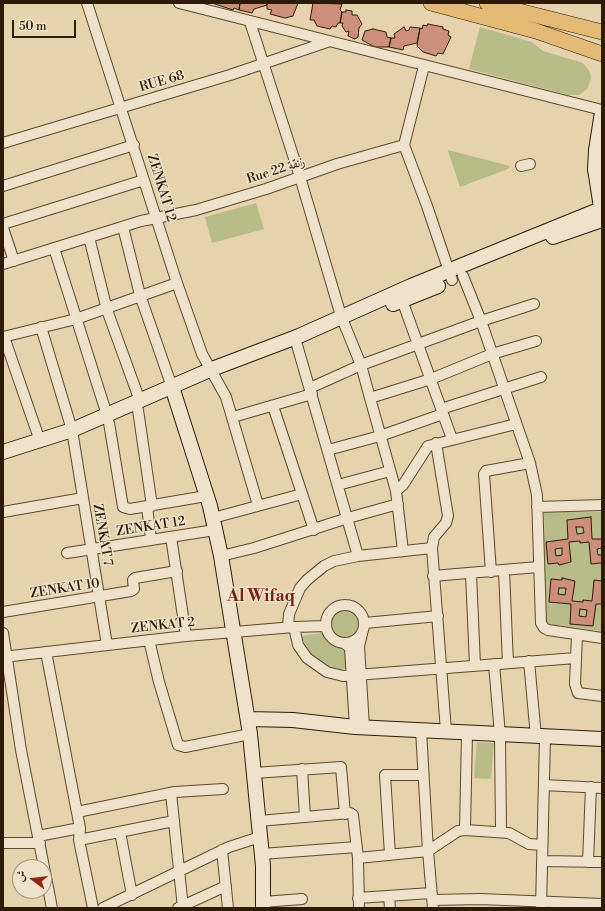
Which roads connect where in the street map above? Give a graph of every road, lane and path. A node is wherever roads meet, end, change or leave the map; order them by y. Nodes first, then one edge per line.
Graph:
1 (87, 3) edge
2 (179, 3) edge
3 (431, 3) edge
4 (487, 3) edge
5 (250, 22) junction
6 (602, 32) edge
7 (602, 38) edge
8 (327, 42) junction
9 (602, 54) edge
10 (263, 64) junction
11 (424, 66) junction
12 (122, 107) junction
13 (602, 111) edge
14 (3, 143) edge
15 (134, 145) junction
16 (404, 145) junction
17 (300, 177) junction
18 (144, 180) junction
19 (3, 186) edge
20 (602, 214) edge
21 (156, 218) junction
22 (3, 224) edge
23 (123, 227) junction
24 (3, 228) edge
25 (89, 237) junction
26 (54, 248) junction
27 (14, 261) junction
28 (3, 264) edge
29 (455, 276) junction
30 (177, 283) junction
31 (140, 295) junction
32 (402, 300) junction
33 (534, 304) dead end
34 (107, 310) junction
35 (76, 319) junction
36 (343, 321) junction
37 (481, 321) junction
38 (41, 327) junction
39 (3, 337) edge
40 (536, 341) dead end
41 (419, 343) junction
42 (297, 345) junction
43 (492, 354) junction
44 (361, 365) junction
45 (214, 373) junction
46 (541, 376) dead end
47 (431, 379) junction
48 (504, 388) junction
49 (174, 391) junction
50 (311, 391) junction
51 (370, 398) junction
52 (139, 406) junction
53 (273, 406) junction
54 (442, 412) junction
55 (232, 417) junction
56 (108, 419) junction
57 (516, 424) junction
58 (73, 433) junction
59 (380, 436) junction
60 (452, 439) junction
61 (40, 441) junction
62 (436, 443) junction
63 (328, 450) junction
64 (3, 452) edge
65 (3, 461) edge
66 (530, 463) junction
67 (390, 471) junction
68 (338, 485) junction
69 (396, 491) junction
70 (302, 494) junction
71 (206, 496) junction
72 (83, 498) junction
73 (258, 504) junction
74 (398, 504) junction
75 (602, 505) edge
76 (150, 506) junction
77 (538, 507) junction
78 (3, 512) edge
79 (348, 518) junction
80 (214, 524) junction
81 (314, 530) junction
82 (171, 537) junction
83 (151, 539) junction
84 (432, 548) junction
85 (91, 549) junction
86 (403, 551) junction
87 (67, 553) dead end
88 (221, 556) junction
89 (358, 556) junction
90 (538, 567) junction
91 (177, 571) junction
92 (504, 571) junction
93 (491, 572) junction
94 (471, 574) junction
95 (433, 576) junction
96 (100, 596) junction
97 (3, 612) edge
98 (438, 616) junction
99 (365, 623) junction
100 (326, 626) junction
101 (290, 627) junction
102 (233, 632) junction
103 (3, 633) edge
104 (362, 634) junction
105 (577, 635) junction
106 (186, 636) junction
107 (602, 638) edge
108 (149, 640) junction
109 (344, 644) junction
110 (107, 645) junction
111 (46, 652) junction
112 (5, 657) edge
113 (576, 658) junction
114 (529, 661) junction
115 (508, 663) junction
116 (494, 664) junction
117 (475, 665) junction
118 (442, 668) junction
119 (356, 675) junction
120 (602, 696) edge
121 (8, 697) edge
122 (248, 719) junction
123 (360, 727) junction
124 (422, 730) junction
125 (446, 731) junction
126 (467, 733) junction
127 (250, 734) junction
128 (500, 735) junction
129 (540, 737) junction
130 (602, 739) edge
131 (302, 770) junction
132 (254, 773) junction
133 (423, 775) junction
134 (544, 785) junction
135 (591, 787) junction
136 (602, 788) edge
137 (223, 789) dead end
138 (171, 792) junction
139 (77, 812) junction
140 (346, 814) junction
141 (305, 817) junction
142 (174, 821) junction
143 (259, 821) junction
144 (80, 828) junction
145 (465, 830) junction
146 (501, 831) junction
147 (120, 832) junction
148 (260, 837) junction
149 (39, 840) junction
150 (80, 840) junction
151 (3, 843) edge
152 (542, 845) junction
153 (222, 850) junction
154 (428, 851) junction
155 (357, 852) junction
156 (261, 854) junction
157 (390, 855) junction
158 (542, 861) junction
159 (588, 862) junction
160 (602, 862) edge
161 (179, 871) junction
162 (226, 886) junction
163 (132, 895) junction
164 (389, 896) junction
165 (302, 899) dead end
166 (432, 900) edge
167 (359, 903) edge
168 (602, 904) edge
169 (263, 905) edge
170 (541, 905) edge
171 (573, 905) edge
172 (181, 907) edge
173 (52, 908) edge
174 (93, 908) edge
175 (103, 908) edge
176 (228, 908) edge
177 (390, 908) edge

1 - 12 street, ZENKAT 12
2 - 5 street
3 - 9 main road
4 - 6 main road
5 - 8 street
5 - 10 street
7 - 9 main road
8 - 10 street, RUE 68
8 - 11 street
10 - 12 street, RUE 68
10 - 17 street
11 - 13 street
11 - 16 street
12 - 14 street, RUE 68
12 - 15 street, ZENKAT 12
13 - 20 street
15 - 18 street, ZENKAT 12
15 - 19 street
16 - 17 street, Rue 22 زنقة
16 - 29 street
17 - 21 street, Rue 22 زنقة
17 - 36 street
18 - 21 street, ZENKAT 12
18 - 22 street
20 - 29 street
21 - 23 street, Rue 22 زنقة
21 - 30 street, ZENKAT 12
23 - 25 street, Rue 22 زنقة
23 - 31 street
24 - 27 street
25 - 26 street, Rue 22 زنقة
25 - 34 street
26 - 27 street, Rue 22 زنقة
26 - 35 street
27 - 28 street, Rue 22 زنقة
29 - 32 street
29 - 36 street
29 - 37 street
30 - 31 street
30 - 45 street, ZENKAT 12
31 - 34 street
31 - 49 street
32 - 36 street
32 - 41 street
33 - 37 street
34 - 35 street
34 - 52 street
35 - 38 street
35 - 56 street
36 - 42 street
36 - 44 street
36 - 45 street
37 - 41 street
37 - 43 street
38 - 39 street
38 - 58 street, ZENKAT 7
39 - 61 street
40 - 43 street
41 - 44 street
41 - 47 street
42 - 45 street
42 - 50 street
43 - 47 street
43 - 48 street
44 - 50 street
44 - 51 street
45 - 49 street
45 - 55 street, ZENKAT 12
46 - 48 street
47 - 51 street
47 - 54 street
48 - 54 street
48 - 57 street
49 - 52 street
49 - 71 street
50 - 53 street
50 - 63 street
51 - 59 street
52 - 56 street
52 - 76 street
53 - 55 street
53 - 70 street
54 - 59 street
54 - 60 street
55 - 73 street, ZENKAT 12
56 - 58 street
56 - 76 street
57 - 60 street
57 - 66 street
58 - 61 street
58 - 65 street
58 - 72 street, ZENKAT 7
59 - 63 street
59 - 67 street
60 - 62 street
61 - 64 street
62 - 69 street
62 - 84 street
63 - 68 street
66 - 77 street
66 - 93 street
67 - 68 street
67 - 69 street
68 - 79 street
69 - 74 street
70 - 73 street, ZENKAT 12
70 - 81 street
71 - 76 street
71 - 80 street
72 - 78 street
72 - 85 street, ZENKAT 7
73 - 80 street, ZENKAT 12
74 - 79 street
74 - 86 street
75 - 77 street
76 - 83 street
77 - 90 street
79 - 81 street
79 - 89 street
80 - 82 street, ZENKAT 12
80 - 88 street
81 - 88 street
82 - 83 street, ZENKAT 12
82 - 91 street
83 - 85 street, ZENKAT 12
84 - 86 street
84 - 95 street
85 - 87 street, ZENKAT 12
85 - 96 street, ZENKAT 7
86 - 89 street
88 - 102 street
89 - 101 street
90 - 92 street
90 - 105 street
91 - 96 street, ZENKAT 10
91 - 106 street
92 - 93 street
92 - 115 street
93 - 94 street
94 - 95 street
94 - 117 street
95 - 98 street
96 - 97 street, ZENKAT 10
96 - 110 street, ZENKAT 7
98 - 99 street
98 - 118 street
99 - 100 street
99 - 104 street
100 - 101 street, ZENKAT 2
100 - 109 street
101 - 102 street, ZENKAT 2
101 - 119 street
102 - 106 street, ZENKAT 2
102 - 122 street
103 - 112 street
104 - 109 street
104 - 119 street
105 - 107 street
105 - 113 street
106 - 108 street, ZENKAT 2
108 - 110 street, ZENKAT 2
108 - 127 street
109 - 119 street
110 - 111 street, ZENKAT 2
111 - 112 street, ZENKAT 2
111 - 139 street
112 - 121 street
113 - 114 street
113 - 120 street
114 - 115 street
114 - 129 street
115 - 116 street
116 - 117 street
116 - 128 street
117 - 118 street
118 - 119 street
118 - 125 street
119 - 123 street
121 - 149 street
122 - 123 street
122 - 127 street
123 - 124 street
124 - 125 street
124 - 133 street
125 - 126 street
126 - 128 street
126 - 145 street
127 - 132 street
128 - 129 street
128 - 146 street
129 - 130 street
129 - 134 street
131 - 132 street
131 - 140 street
131 - 141 street
132 - 143 street
133 - 154 street
133 - 157 street
134 - 135 street
134 - 152 street
135 - 136 street
135 - 159 street
137 - 138 street
138 - 139 street
138 - 142 street
139 - 144 street
140 - 141 street
140 - 155 street
141 - 143 street
142 - 147 street
142 - 161 street
143 - 148 street
144 - 149 street
144 - 150 street
145 - 146 street
145 - 154 street
146 - 152 street
147 - 150 street
147 - 163 street
148 - 153 street
148 - 156 street
149 - 151 street
149 - 173 street
150 - 174 street
152 - 158 street
153 - 161 street
153 - 162 street
154 - 157 street
154 - 166 street
155 - 156 street
155 - 157 street
155 - 167 street
156 - 169 street
158 - 159 street
158 - 170 street
159 - 160 street
161 - 163 street
161 - 172 street
162 - 172 street
162 - 176 street
163 - 175 street
164 - 166 street
164 - 167 street
164 - 177 street
165 - 169 street
166 - 170 street
168 - 171 street
170 - 171 street

